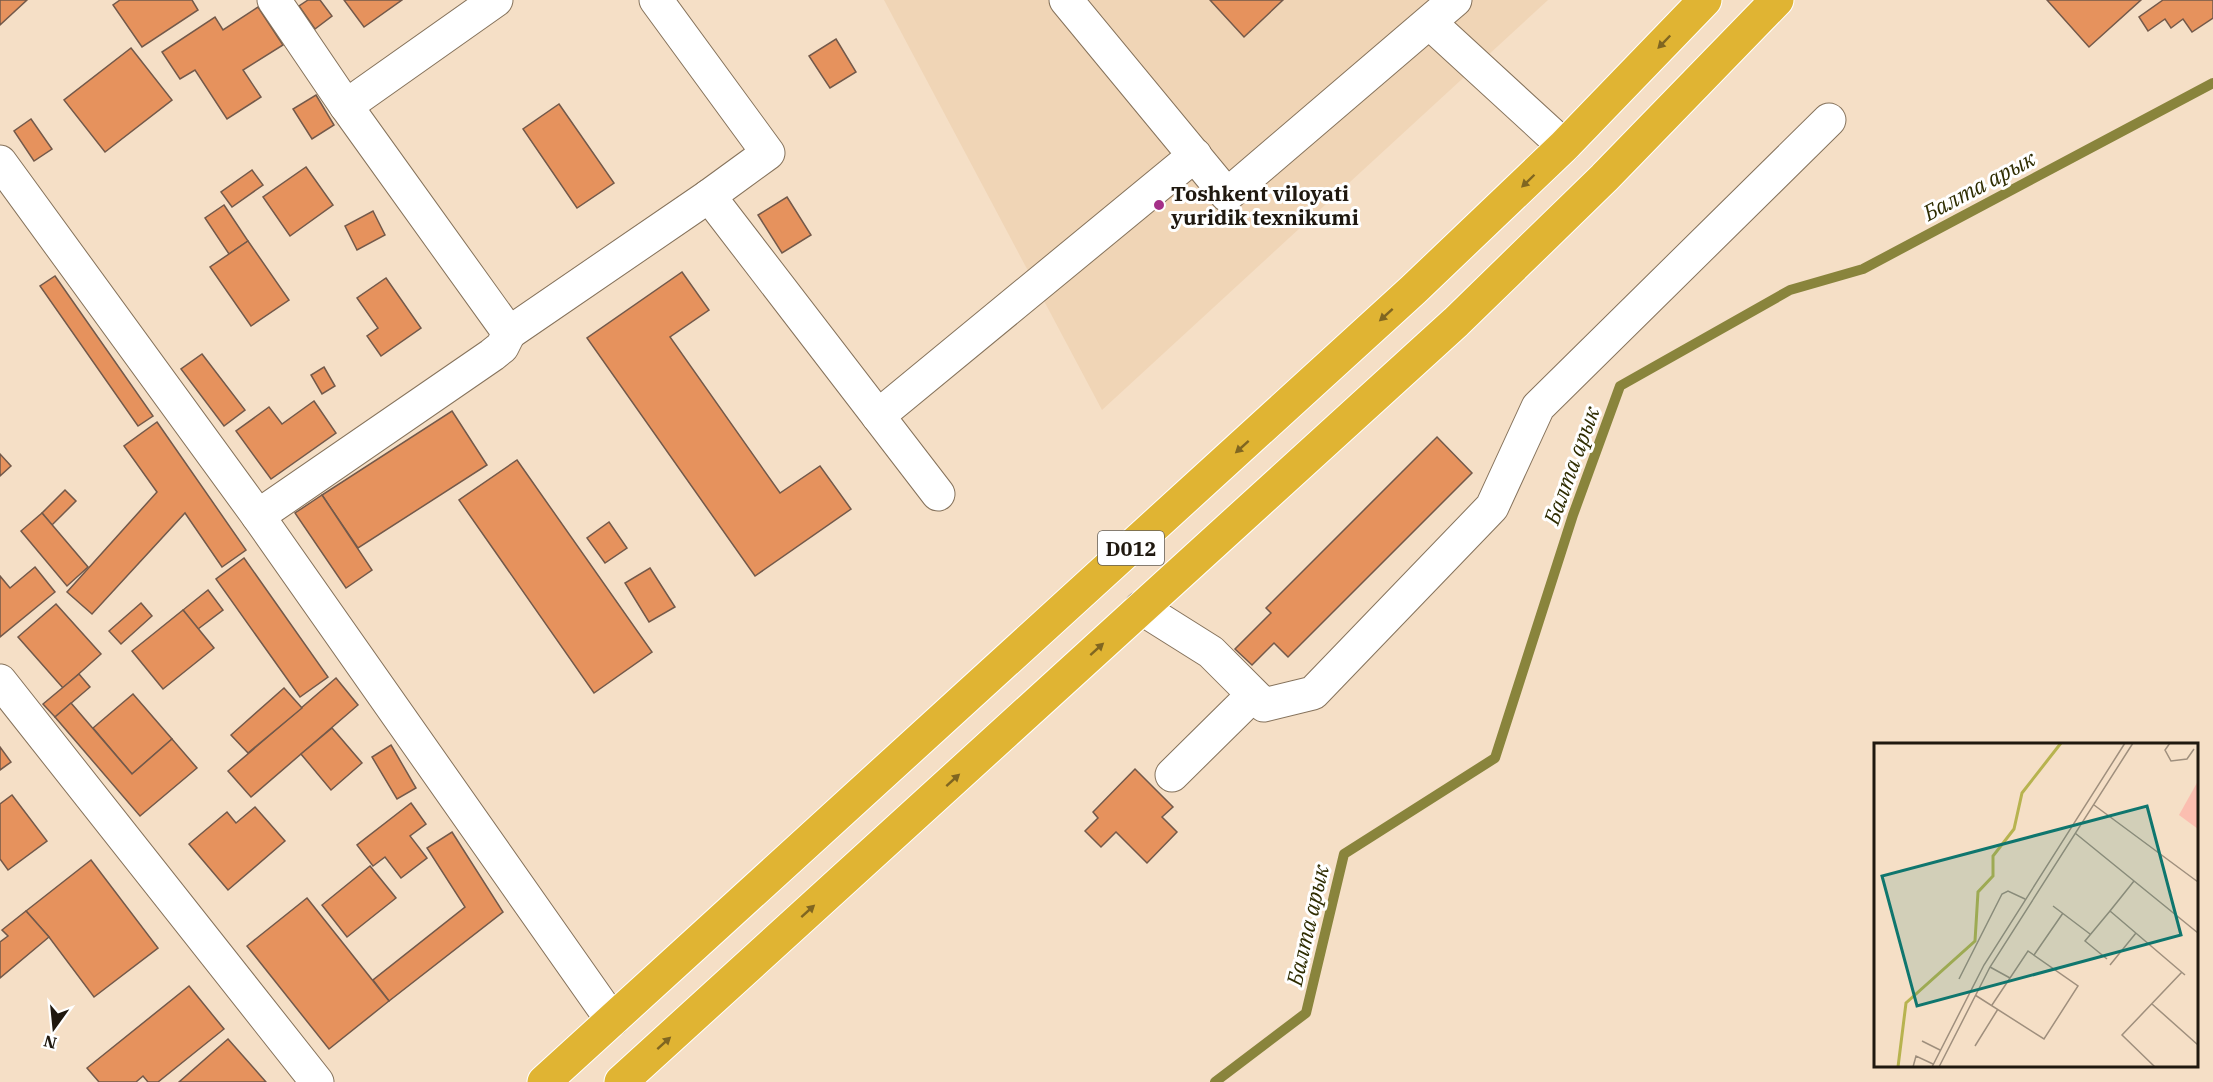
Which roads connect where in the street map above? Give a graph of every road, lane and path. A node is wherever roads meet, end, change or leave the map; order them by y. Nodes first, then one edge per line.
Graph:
1 (274, 0) edge
2 (496, 0) edge
3 (656, 0) edge
4 (1066, 0) edge
5 (1455, 0) edge
6 (1705, 0) edge
7 (1777, 0) edge
8 (1430, 22) junction
9 (346, 106) junction
10 (1829, 120) dead end
11 (1564, 146) junction
12 (1195, 155) junction
13 (0, 162) edge
14 (709, 196) junction
15 (509, 333) junction
16 (878, 416) junction
17 (939, 494) dead end
18 (258, 516) junction
19 (1142, 608) junction
20 (0, 681) edge
21 (1253, 695) junction
22 (1172, 775) dead end
23 (612, 1020) junction
24 (317, 1082) edge
25 (544, 1082) edge
26 (621, 1082) edge

1 - 9 street
2 - 9 street
3 - 14 street
4 - 12 street
5 - 8 street
6 -> 11 highway, D012
7 - 19 highway, D012
8 - 11 street
8 - 12 street
9 - 15 street
10 - 21 street
11 -> 23 highway, D012
12 - 16 street
13 - 18 street
14 - 15 street
14 - 16 street
15 - 18 street
16 - 17 street
18 - 23 street
19 - 21 street
26 -> 19 highway, D012
20 - 24 street
21 - 22 street
23 - 25 highway, D012

